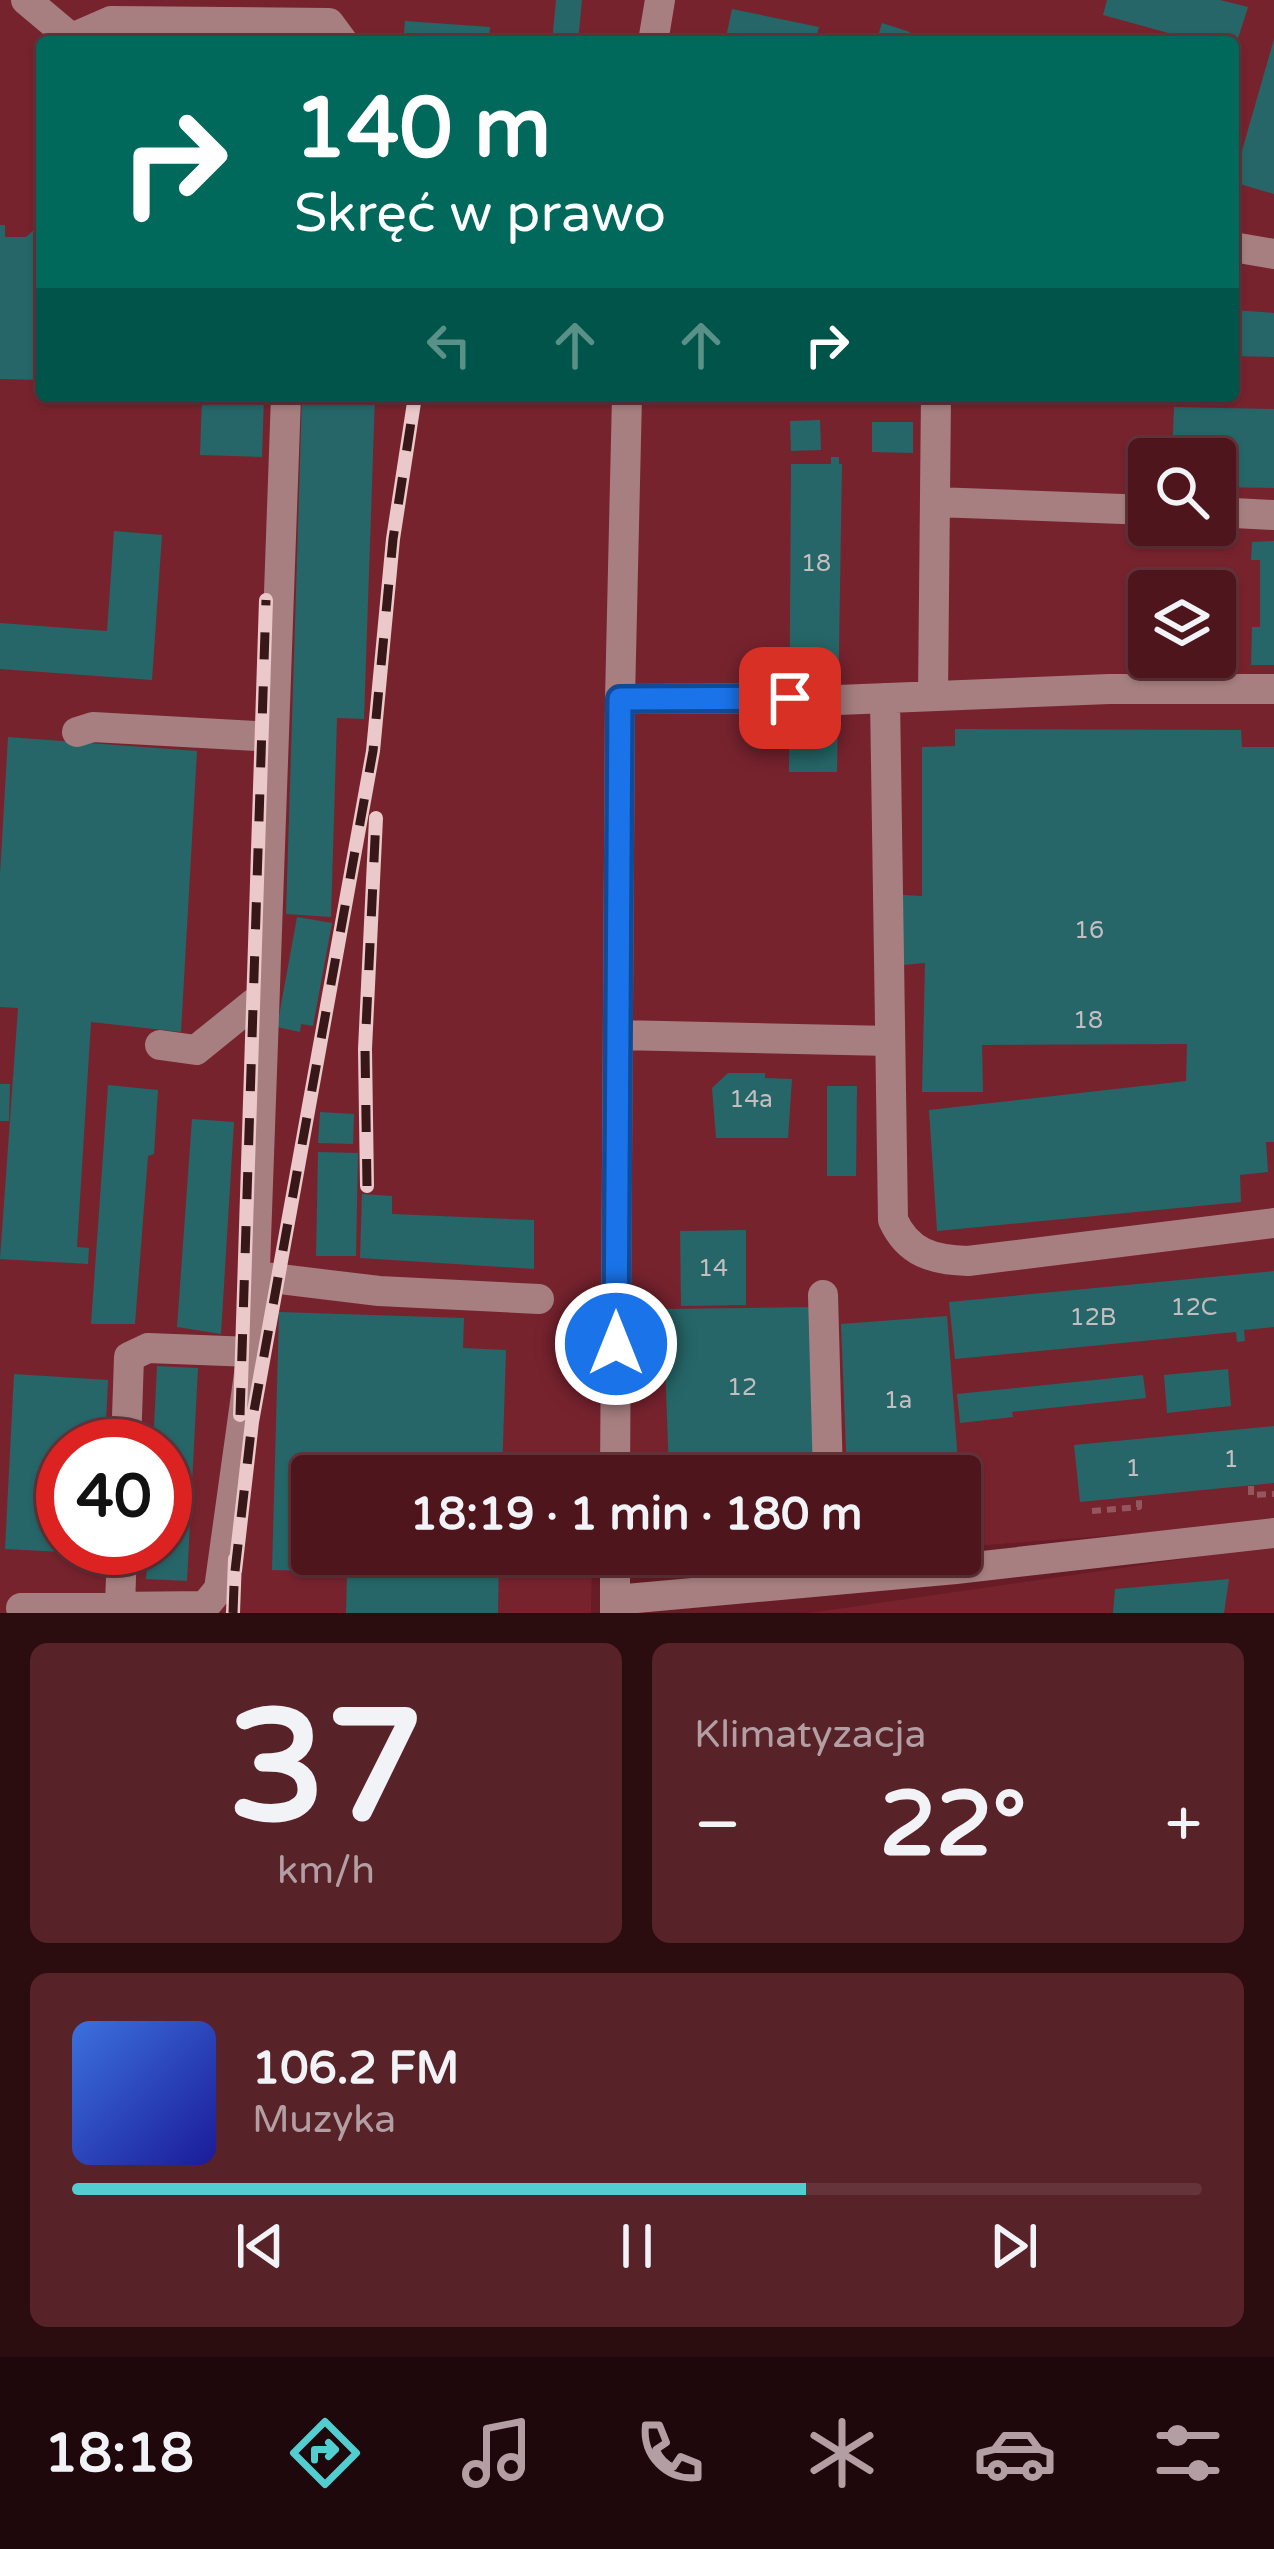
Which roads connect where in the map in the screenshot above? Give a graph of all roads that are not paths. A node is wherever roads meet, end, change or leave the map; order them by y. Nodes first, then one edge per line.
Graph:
1 (26, 0) edge
2 (661, 0) edge
3 (69, 36) edge
4 (82, 36) edge
5 (338, 36) edge
6 (654, 36) edge
7 (1239, 248) edge
8 (1274, 254) edge
9 (286, 402) edge
10 (627, 402) edge
11 (936, 402) edge
12 (935, 502) junction
13 (1128, 509) edge
14 (1236, 513) edge
15 (1274, 514) edge
16 (1274, 689) edge
17 (932, 695) junction
18 (790, 698) tunnel mouth
19 (885, 698) junction
20 (620, 699) junction
21 (838, 700) tunnel mouth
22 (76, 732) dead end
23 (273, 737) junction
24 (263, 1004) junction
25 (618, 1035) junction
26 (890, 1041) junction
27 (160, 1045) dead end
28 (1274, 1223) edge
29 (255, 1276) junction
30 (823, 1295) dead end
31 (539, 1300) dead end
32 (252, 1352) junction
33 (127, 1419) edge
34 (616, 1455) edge
35 (828, 1455) edge
36 (1274, 1533) edge
37 (981, 1555) edge
38 (121, 1575) edge
39 (615, 1575) edge
40 (780, 1575) edge
41 (120, 1606) junction
42 (615, 1607) edge
43 (21, 1608) dead end

1 - 3 street
2 - 6 street
4 - 5 street
7 - 8 street
9 - 23 street
10 - 20 street
11 - 12 street
12 - 13 street
12 - 17 street
14 - 15 street
16 - 17 street
17 - 19 street
18 - 20 street
19 - 21 street
19 - 26 street
20 - 25 street
22 - 23 street
23 - 24 street
24 - 27 street
24 - 29 street
25 - 26 street
25 - 34 street
26 - 28 street
29 - 31 street
29 - 32 street
30 - 35 street
32 - 33 street
32 - 41 street
36 - 37 street
38 - 41 street
39 - 42 street
40 - 42 street
41 - 43 street

